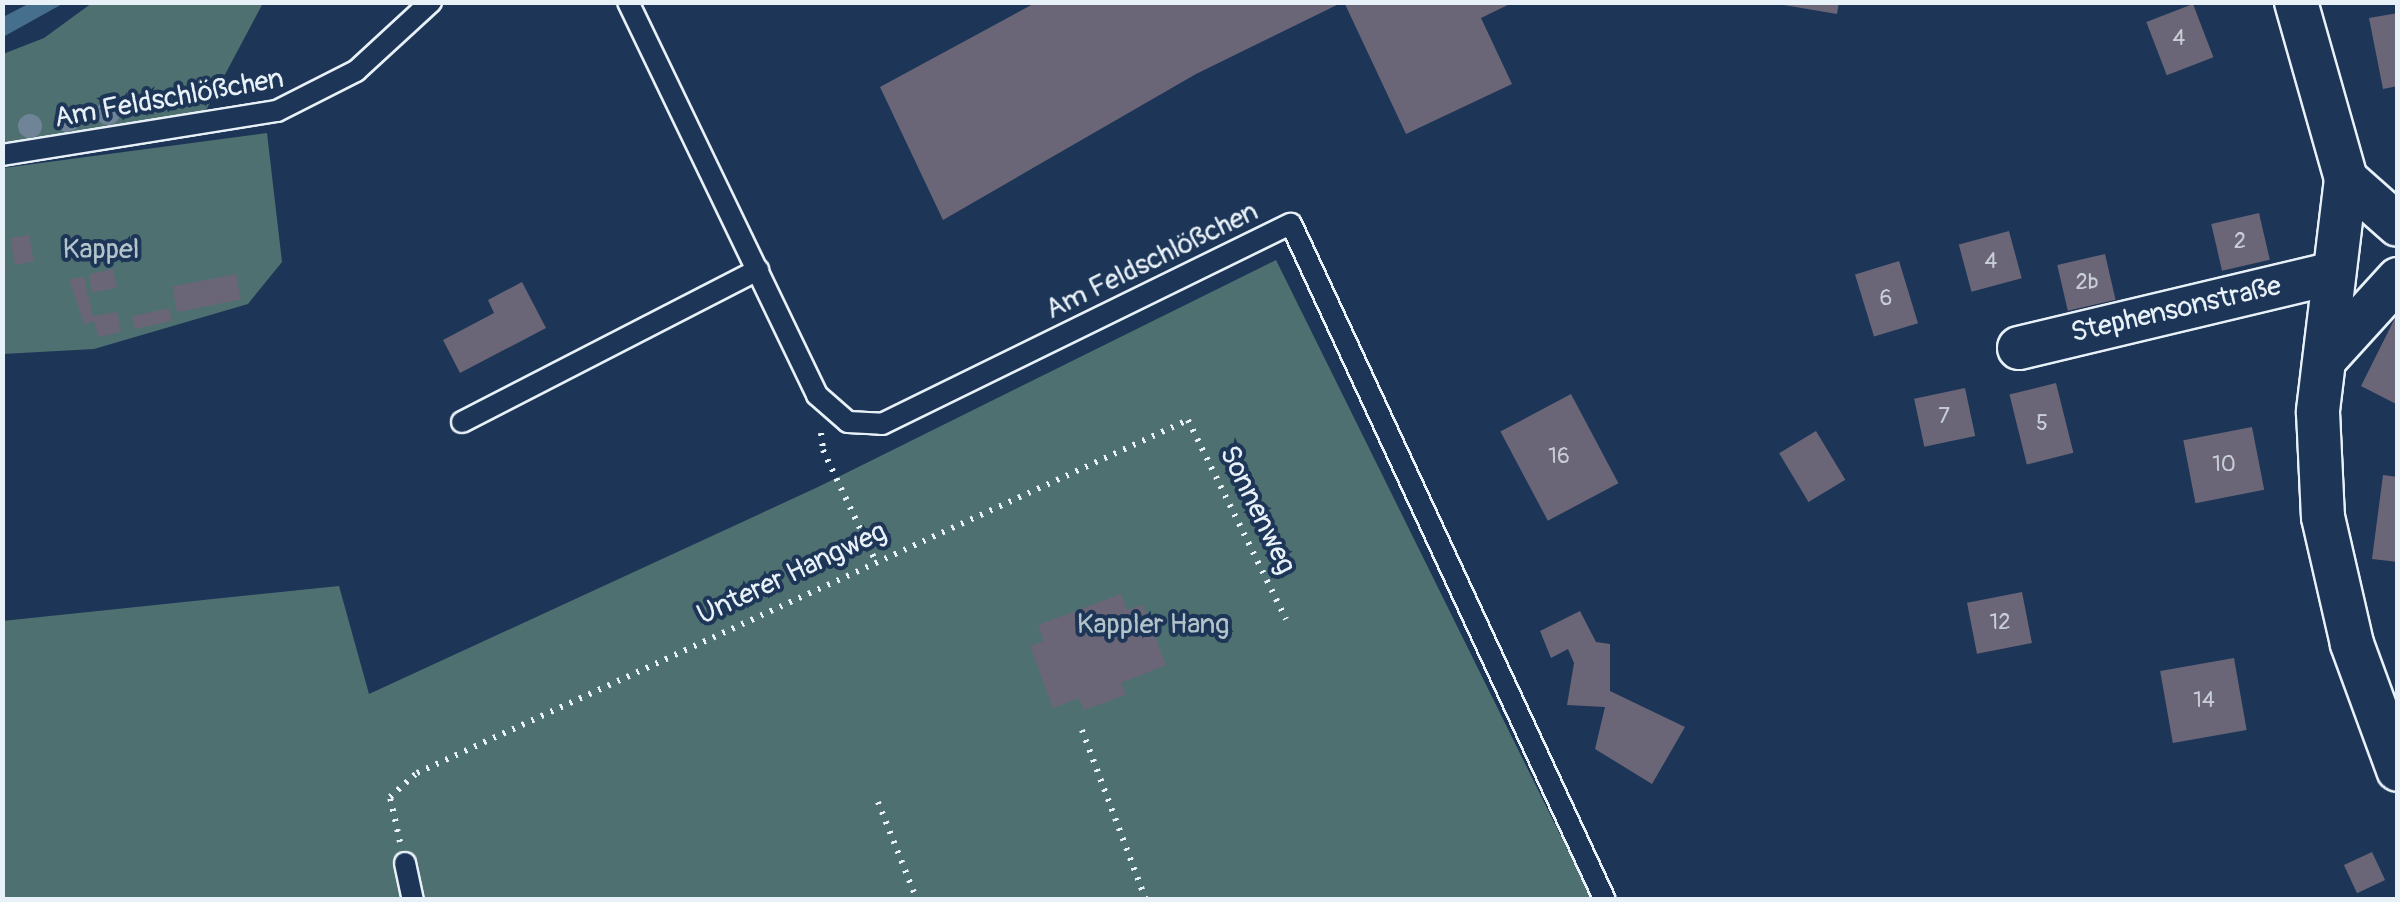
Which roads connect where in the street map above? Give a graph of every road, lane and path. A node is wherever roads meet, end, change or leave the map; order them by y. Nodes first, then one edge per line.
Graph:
1 (431, 2) edge
2 (628, 2) edge
3 (2296, 2) edge
4 (2, 155) edge
5 (2346, 179) junction
6 (2398, 225) edge
7 (758, 270) junction
8 (2334, 273) junction
9 (2398, 279) edge
10 (2019, 348) dead end
11 (2328, 356) junction
12 (816, 395) junction
13 (1188, 420) joint
14 (462, 422) dead end
15 (875, 560) junction
16 (1286, 619) dead end
17 (1082, 730) dead end
18 (2398, 770) edge
19 (878, 802) dead end
20 (405, 863) joint
21 (413, 900) edge
22 (917, 900) edge
23 (1146, 900) edge
24 (1605, 900) edge

1 - 4 lane, Am Feldschlößchen
2 - 7 lane
3 - 5 street
5 - 6 street
5 - 8 street
7 - 12 lane
7 - 14 lane
8 - 10 street, Stephensonstraße
8 - 11 street
9 - 11 street
11 - 18 street
12 - 15 path
12 - 24 lane, Am Feldschlößchen
13 - 15 path, Unterer Hangweg
13 - 16 path, Sonnenweg
15 - 20 path, Unterer Hangweg
17 - 23 path
19 - 22 path
20 - 21 lane

